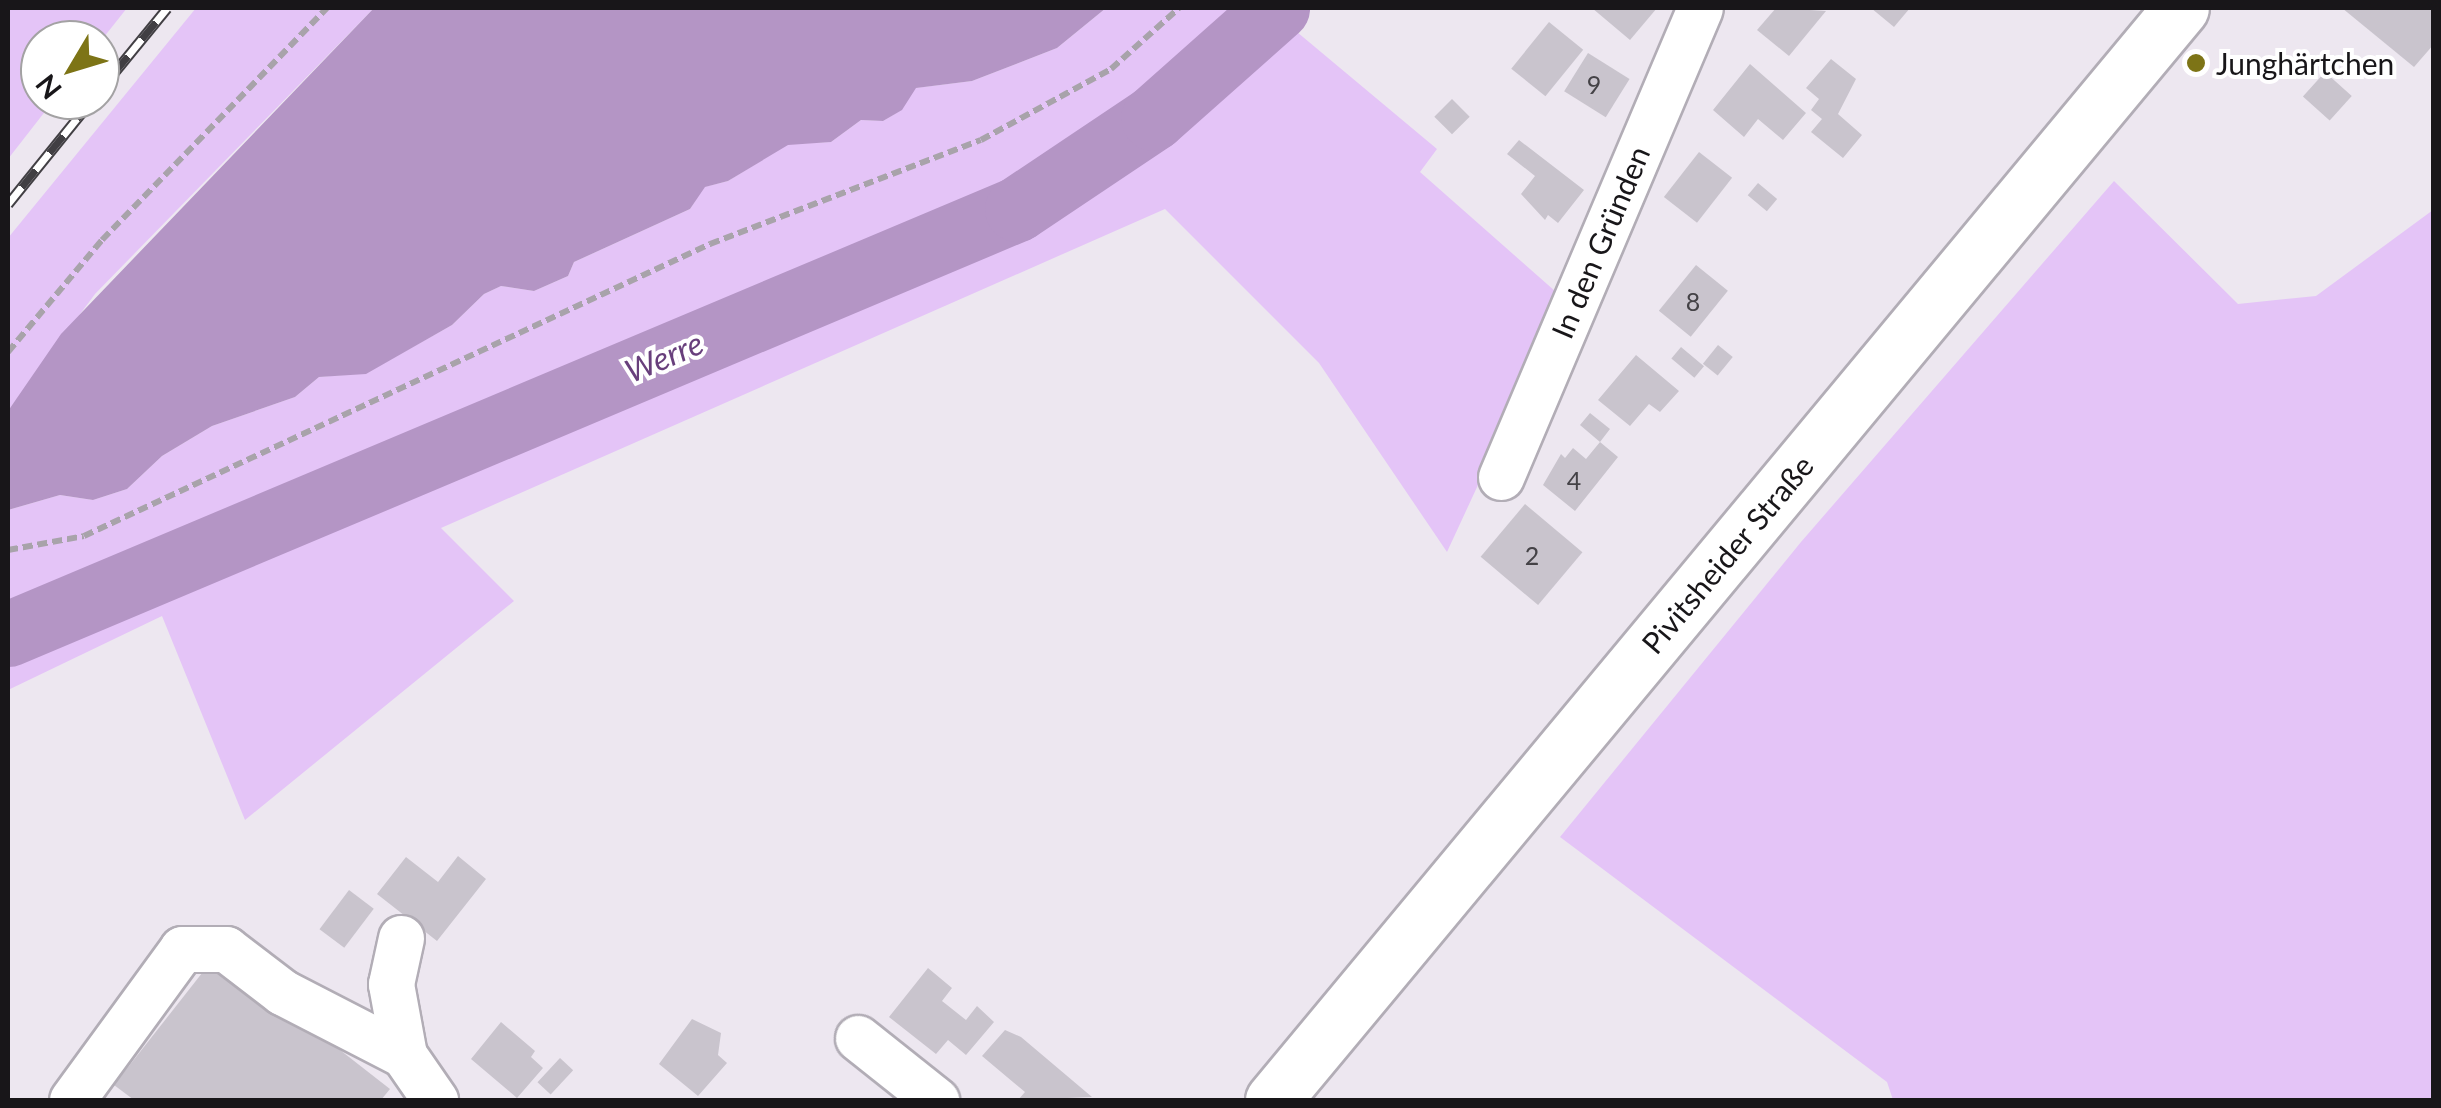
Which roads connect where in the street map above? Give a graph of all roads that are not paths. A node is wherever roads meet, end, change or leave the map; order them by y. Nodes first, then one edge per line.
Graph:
1 (1700, 8) edge
2 (2181, 8) edge
3 (1501, 477) dead end
4 (401, 938) dead end
5 (858, 1038) dead end
6 (404, 1055) junction
7 (72, 1100) edge
8 (434, 1100) edge
9 (936, 1100) edge
10 (1273, 1100) edge

1 - 3 street, In den Gründen
2 - 10 main road, Pivitsheider Straße
4 - 6 street
5 - 9 street
6 - 7 street
6 - 8 street

